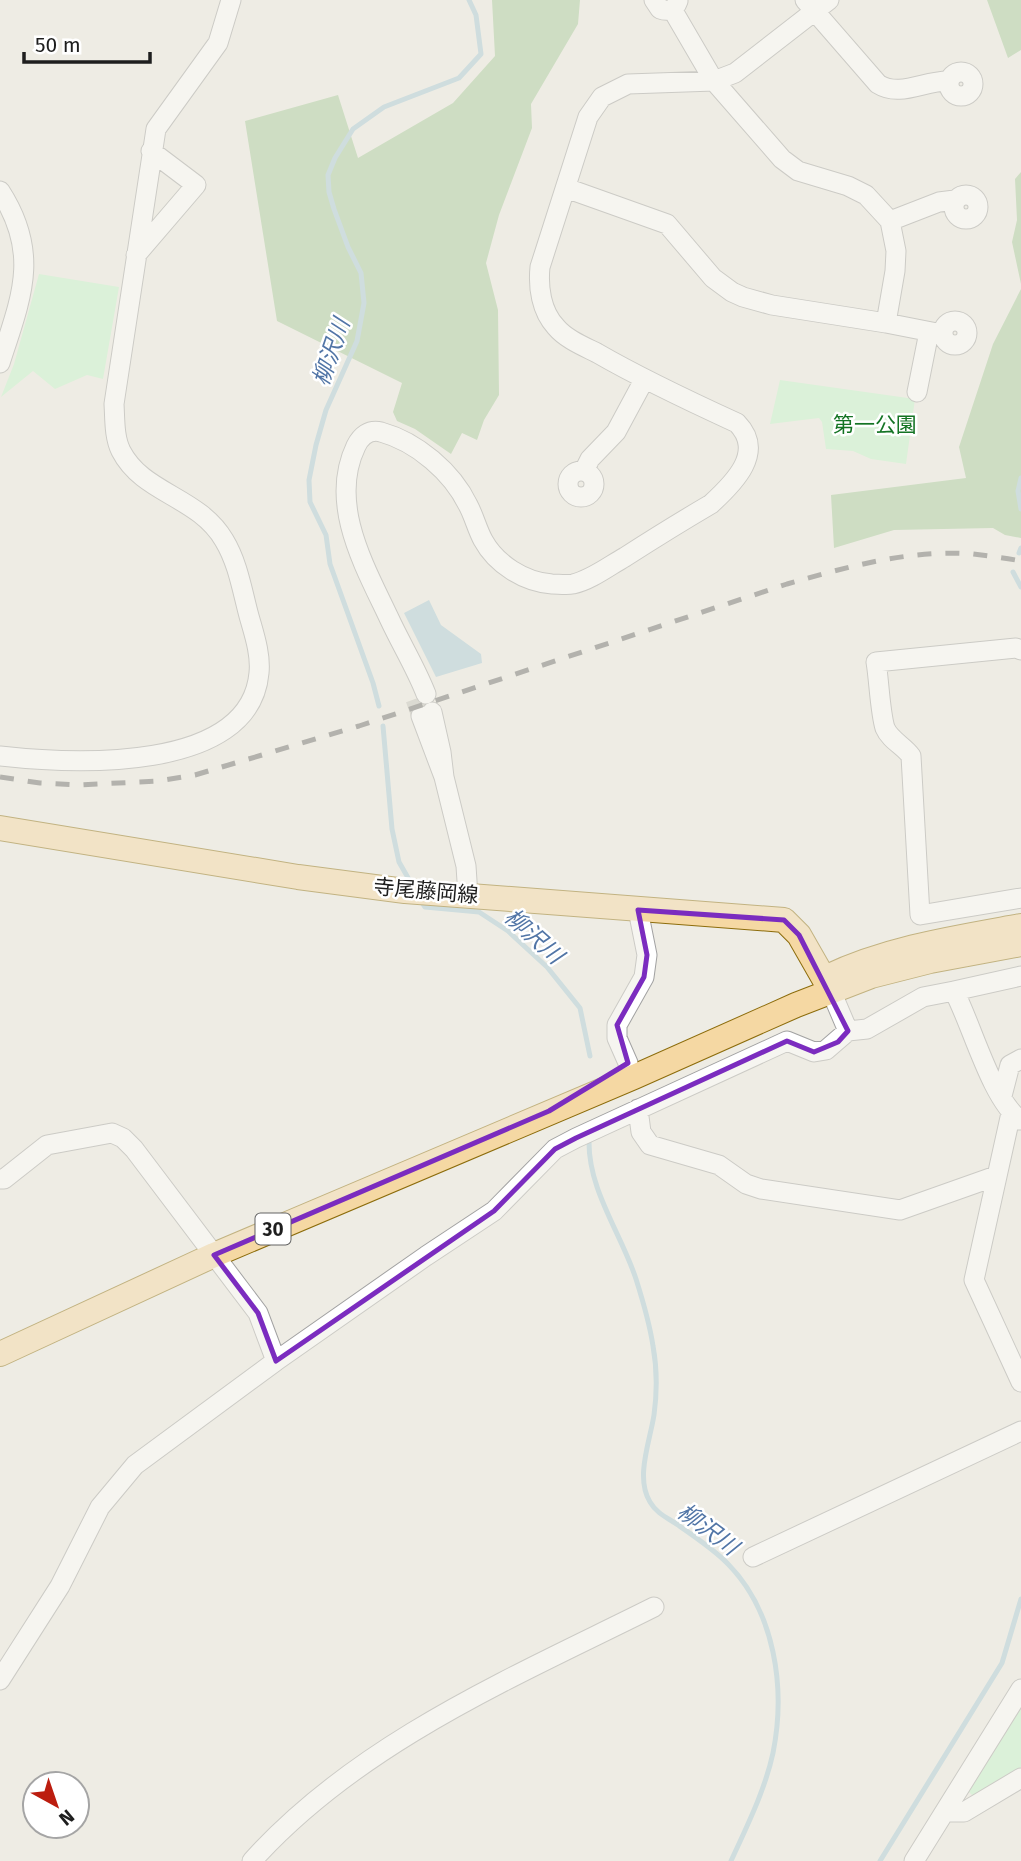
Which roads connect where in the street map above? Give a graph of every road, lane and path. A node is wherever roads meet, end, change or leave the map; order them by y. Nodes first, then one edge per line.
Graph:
1 (231, 0) edge
2 (654, 0) edge
3 (816, 4) edge
4 (675, 5) edge
5 (714, 81) junction
6 (949, 81) dead end
7 (151, 151) junction
8 (566, 188) junction
9 (0, 191) edge
10 (955, 200) dead end
11 (890, 221) junction
12 (136, 256) junction
13 (886, 323) junction
14 (0, 363) edge
15 (644, 380) junction
16 (916, 392) dead end
17 (584, 471) dead end
18 (1021, 650) edge
19 (0, 756) edge
20 (0, 828) edge
21 (468, 896) junction
22 (1021, 898) edge
23 (638, 910) junction
24 (1021, 926) edge
25 (1021, 944) edge
26 (1021, 976) edge
27 (828, 984) junction
28 (954, 991) junction
29 (848, 1031) junction
30 (1021, 1059) edge
31 (628, 1063) junction
32 (638, 1109) junction
33 (1012, 1110) edge
34 (549, 1111) junction
35 (996, 1176) junction
36 (0, 1179) edge
37 (214, 1255) junction
38 (0, 1354) edge
39 (276, 1361) junction
40 (1021, 1382) edge
41 (1021, 1431) edge
42 (753, 1557) dead end
43 (654, 1607) dead end
44 (0, 1680) edge
45 (1021, 1689) edge
46 (1021, 1778) edge
47 (945, 1812) junction
48 (252, 1861) edge
49 (914, 1861) edge

1 - 7 street
2 - 4 street
3 - 5 street
3 - 6 street
4 - 5 street
5 - 8 street
5 - 11 street
7 - 12 street
7 - 12 street
8 - 13 street
8 - 15 street
9 - 14 street
10 - 11 street
11 - 13 street
12 - 19 street
13 - 16 street
15 - 17 street
15 - 21 street
18 - 22 street
20 - 21 main road, 寺尾藤岡線
21 - 23 main road, 寺尾藤岡線
23 - 27 main road, 寺尾藤岡線
23 - 31 street
24 - 27 main road, 30
25 - 27 main road, 30
26 - 28 street
27 - 29 street
27 - 31 main road, 30
27 - 34 main road, 30
28 - 29 street
28 - 33 street
29 - 32 street
30 - 33 street
31 - 34 main road, 30
32 - 35 street
32 - 39 street
33 - 35 street
34 - 37 main road, 30
35 - 40 street
36 - 37 street
37 - 38 main road, 30
37 - 39 street
39 - 44 street
41 - 42 street
43 - 48 street
45 - 47 street
46 - 47 street
47 - 49 street

